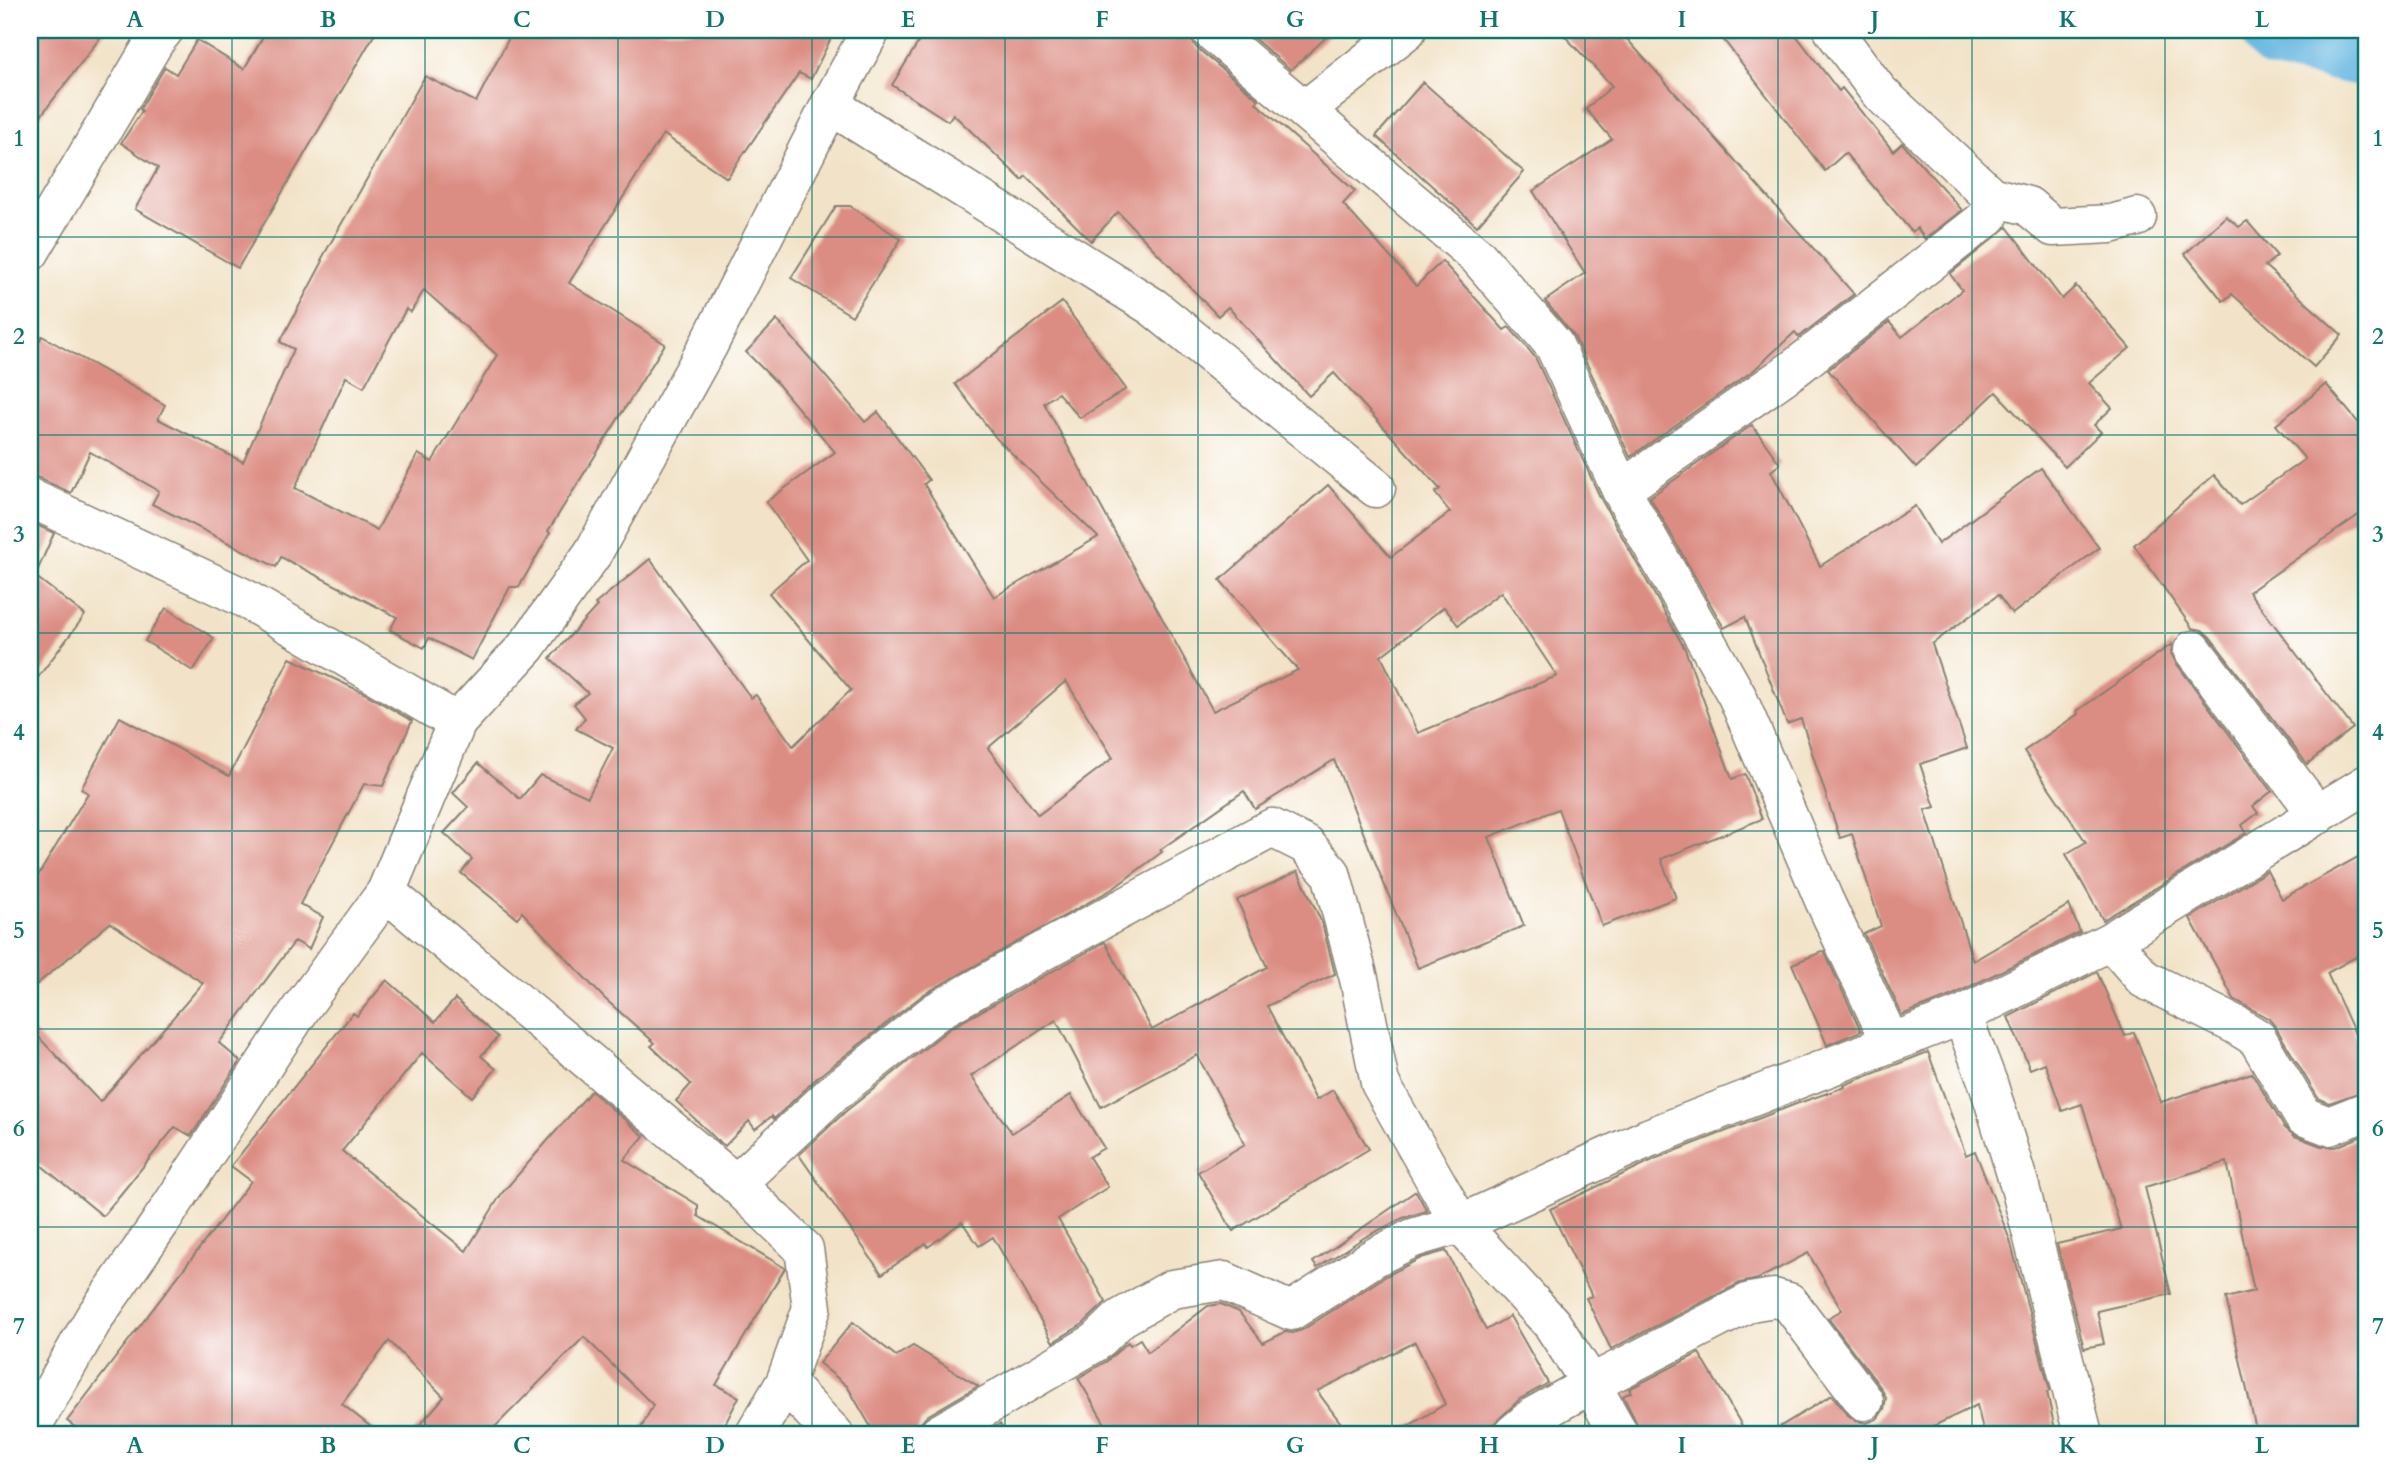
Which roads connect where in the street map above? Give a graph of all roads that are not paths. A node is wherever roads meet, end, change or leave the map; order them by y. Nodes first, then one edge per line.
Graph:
1 (164, 30) edge
2 (871, 30) edge
3 (1210, 30) edge
4 (1407, 30) edge
5 (1833, 30) edge
6 (830, 105) junction
7 (1305, 110) junction
8 (1991, 196) junction
9 (2137, 217) dead end
10 (30, 252) edge
11 (1376, 488) dead end
12 (1621, 490) junction
13 (30, 498) edge
14 (2193, 650) dead end
15 (457, 722) junction
16 (2367, 784) edge
17 (2318, 815) junction
18 (386, 892) junction
19 (2111, 941) junction
20 (1962, 1015) junction
21 (1890, 1041) junction
22 (2367, 1111) edge
23 (736, 1184) junction
24 (1460, 1224) junction
25 (785, 1383) junction
26 (1591, 1384) junction
27 (1864, 1401) dead end
28 (30, 1430) edge
29 (755, 1434) edge
30 (834, 1434) edge
31 (939, 1434) edge
32 (1513, 1434) edge
33 (1619, 1434) edge
34 (2082, 1434) edge

1 - 10 street
2 - 6 street
3 - 7 street
4 - 7 street
5 - 8 street
6 - 11 street
6 - 15 street
7 - 12 street
8 - 9 street
8 - 12 street
12 - 21 street
13 - 15 street
14 - 17 street
15 - 18 street
16 - 17 street
17 - 19 street
18 - 23 street
18 - 28 street
19 - 20 street
19 - 22 street
20 - 21 street
20 - 34 street
21 - 24 street
23 - 24 street
23 - 25 street
24 - 26 street
24 - 31 street
25 - 29 street
25 - 30 street
26 - 27 street
26 - 32 street
26 - 33 street

